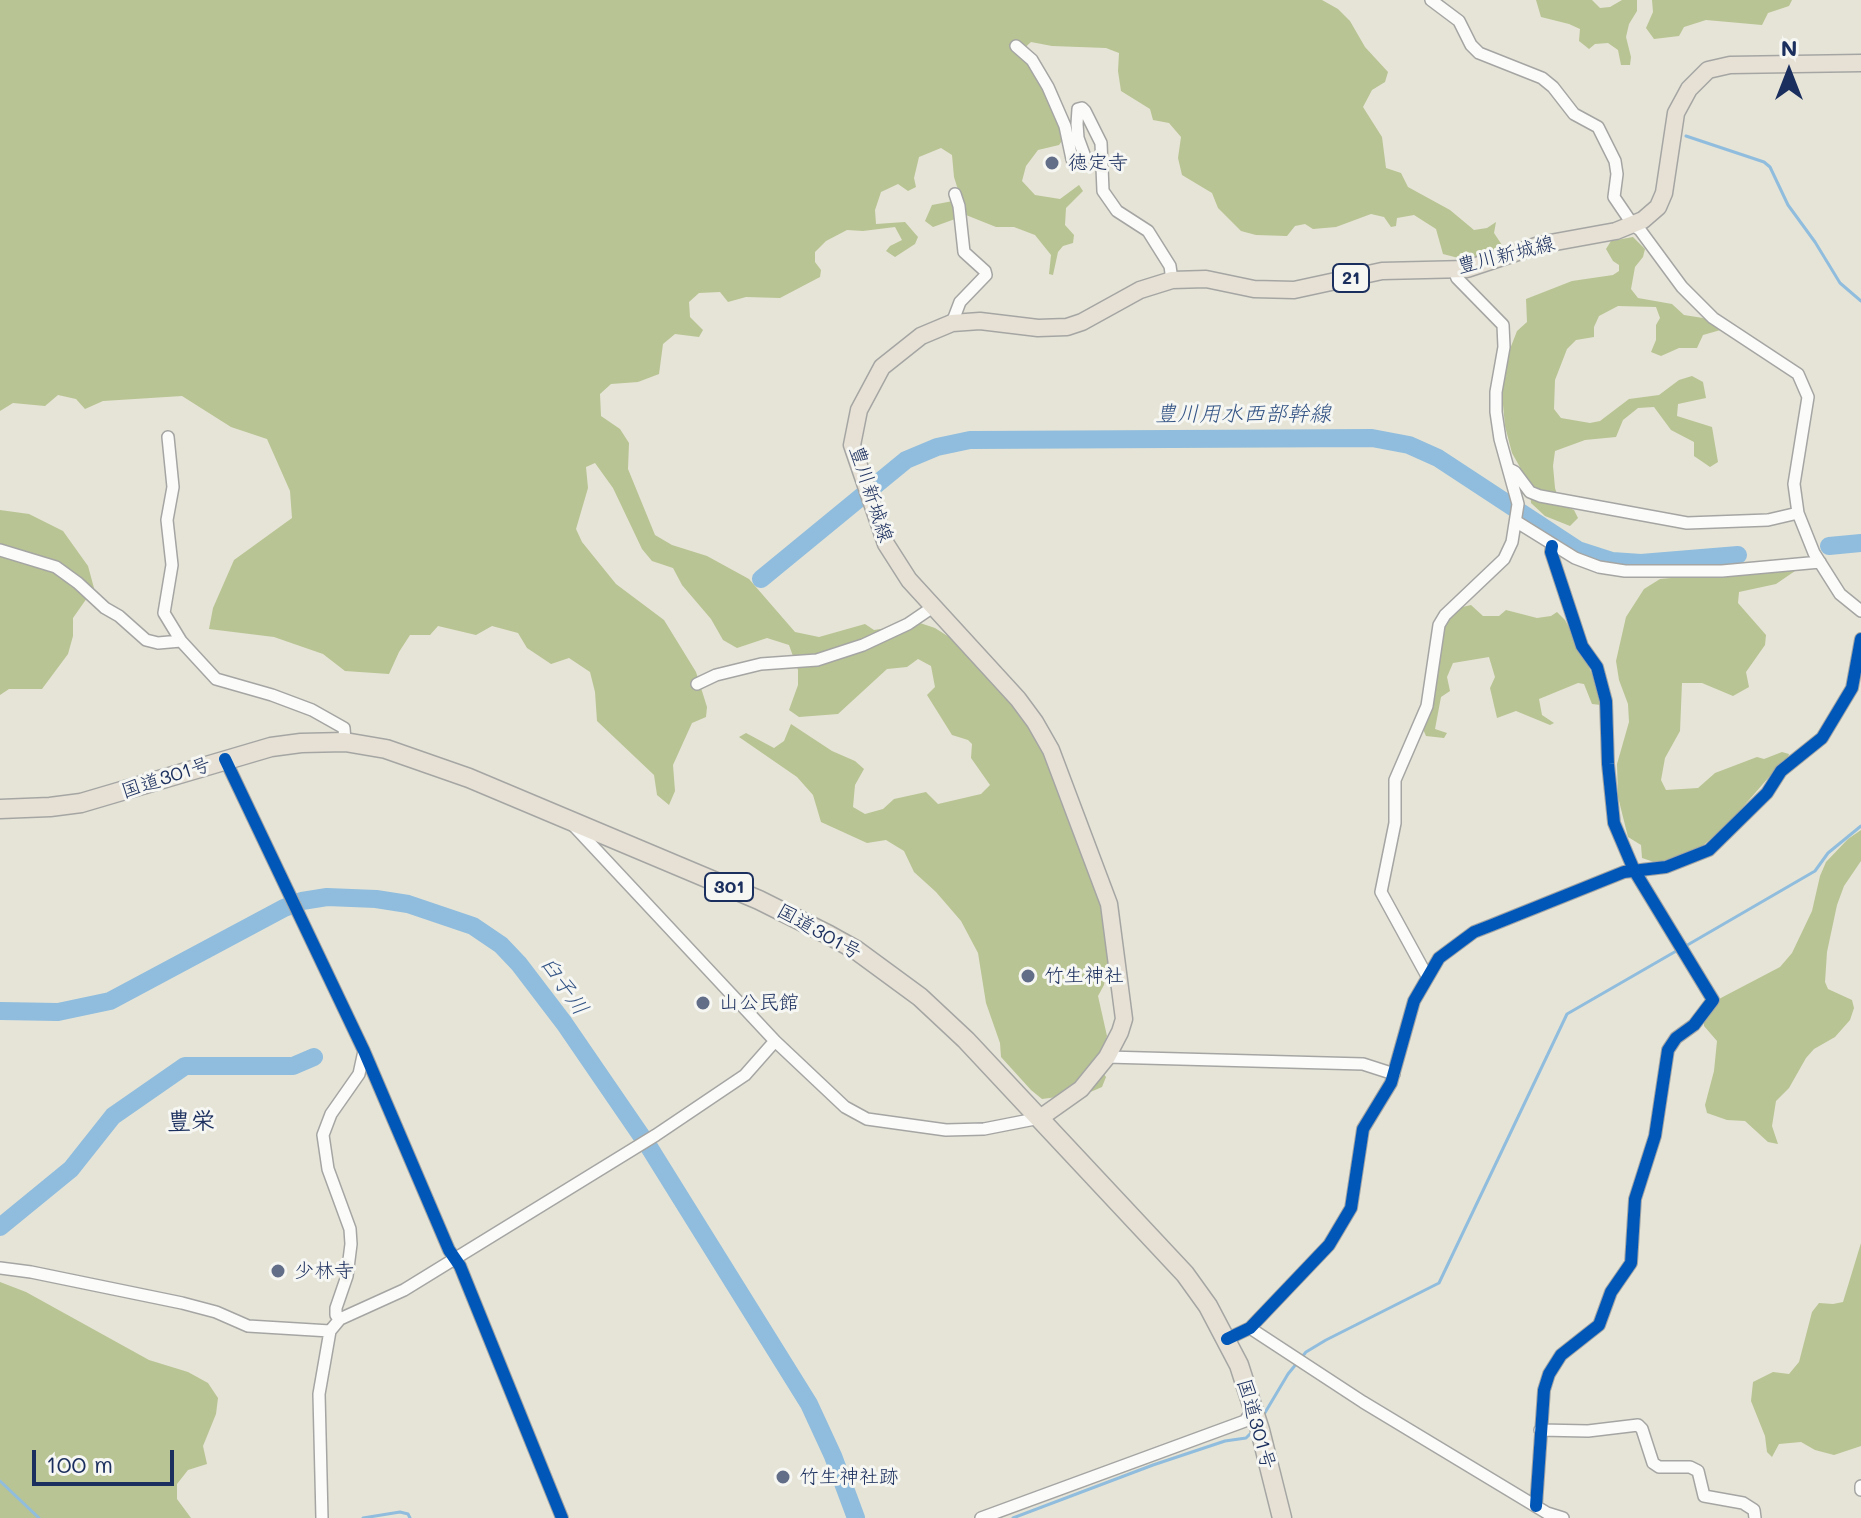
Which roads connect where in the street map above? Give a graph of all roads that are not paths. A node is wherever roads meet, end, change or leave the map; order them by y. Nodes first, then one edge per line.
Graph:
1 (1431, 0) edge
2 (1016, 46) dead end
3 (1861, 63) edge
4 (955, 194) dead end
5 (1633, 225) junction
6 (1454, 270) junction
7 (1172, 280) junction
8 (952, 323) junction
9 (168, 437) dead end
10 (1508, 469) junction
11 (1798, 513) junction
12 (1517, 520) junction
13 (1552, 546) junction
14 (0, 550) edge
15 (1820, 562) junction
16 (936, 610) junction
17 (1861, 611) edge
18 (1861, 639) edge
19 (181, 641) junction
20 (697, 684) dead end
21 (345, 742) junction
22 (225, 759) junction
23 (0, 809) edge
24 (567, 819) junction
25 (1634, 870) junction
26 (1427, 976) junction
27 (775, 1041) junction
28 (364, 1051) junction
29 (1107, 1057) junction
30 (1394, 1074) junction
31 (1040, 1118) junction
32 (456, 1257) junction
33 (0, 1268) edge
34 (340, 1319) junction
35 (1250, 1328) junction
36 (330, 1331) junction
37 (1227, 1339) junction
38 (1256, 1419) junction
39 (1540, 1430) junction
40 (1536, 1506) junction
41 (322, 1518) edge
42 (562, 1518) edge
43 (981, 1518) edge
44 (1282, 1518) edge
45 (1563, 1518) edge
46 (1755, 1518) edge

1 - 5 street
2 - 7 street
3 - 5 main road, 豊川新城線 / 21
4 - 8 street
5 - 6 main road, 豊川新城線 / 21
5 - 11 street
6 - 7 main road, 豊川新城線 / 21
6 - 10 street
7 - 8 main road, 豊川新城線 / 21
8 - 16 main road, 豊川新城線 / 21
9 - 19 street
10 - 11 street
10 - 12 street
11 - 15 street
12 - 13 street
12 - 26 street
13 - 15 street
13 - 25 street
14 - 19 street
15 - 17 street
16 - 20 street
16 - 29 main road, 豊川新城線 / 21
18 - 25 street
19 - 21 street
21 - 22 highway, 国道301号 / 301
21 - 24 highway, 国道301号 / 301
22 - 23 highway, 国道301号 / 301
22 - 28 street
24 - 27 street
24 - 31 highway, 国道301号 / 301
25 - 26 street
25 - 39 street
26 - 30 street
27 - 31 street
27 - 32 street
28 - 32 street
28 - 34 street
29 - 30 street
29 - 31 main road, 豊川新城線 / 21
30 - 35 street
31 - 37 highway, 国道301号 / 301
32 - 34 street
32 - 42 street
33 - 36 street
34 - 36 street
35 - 37 street
35 - 40 street
36 - 41 street
37 - 38 highway, 国道301号 / 301
38 - 43 street
38 - 44 highway, 国道301号 / 301
39 - 40 street
39 - 46 street
40 - 45 street

